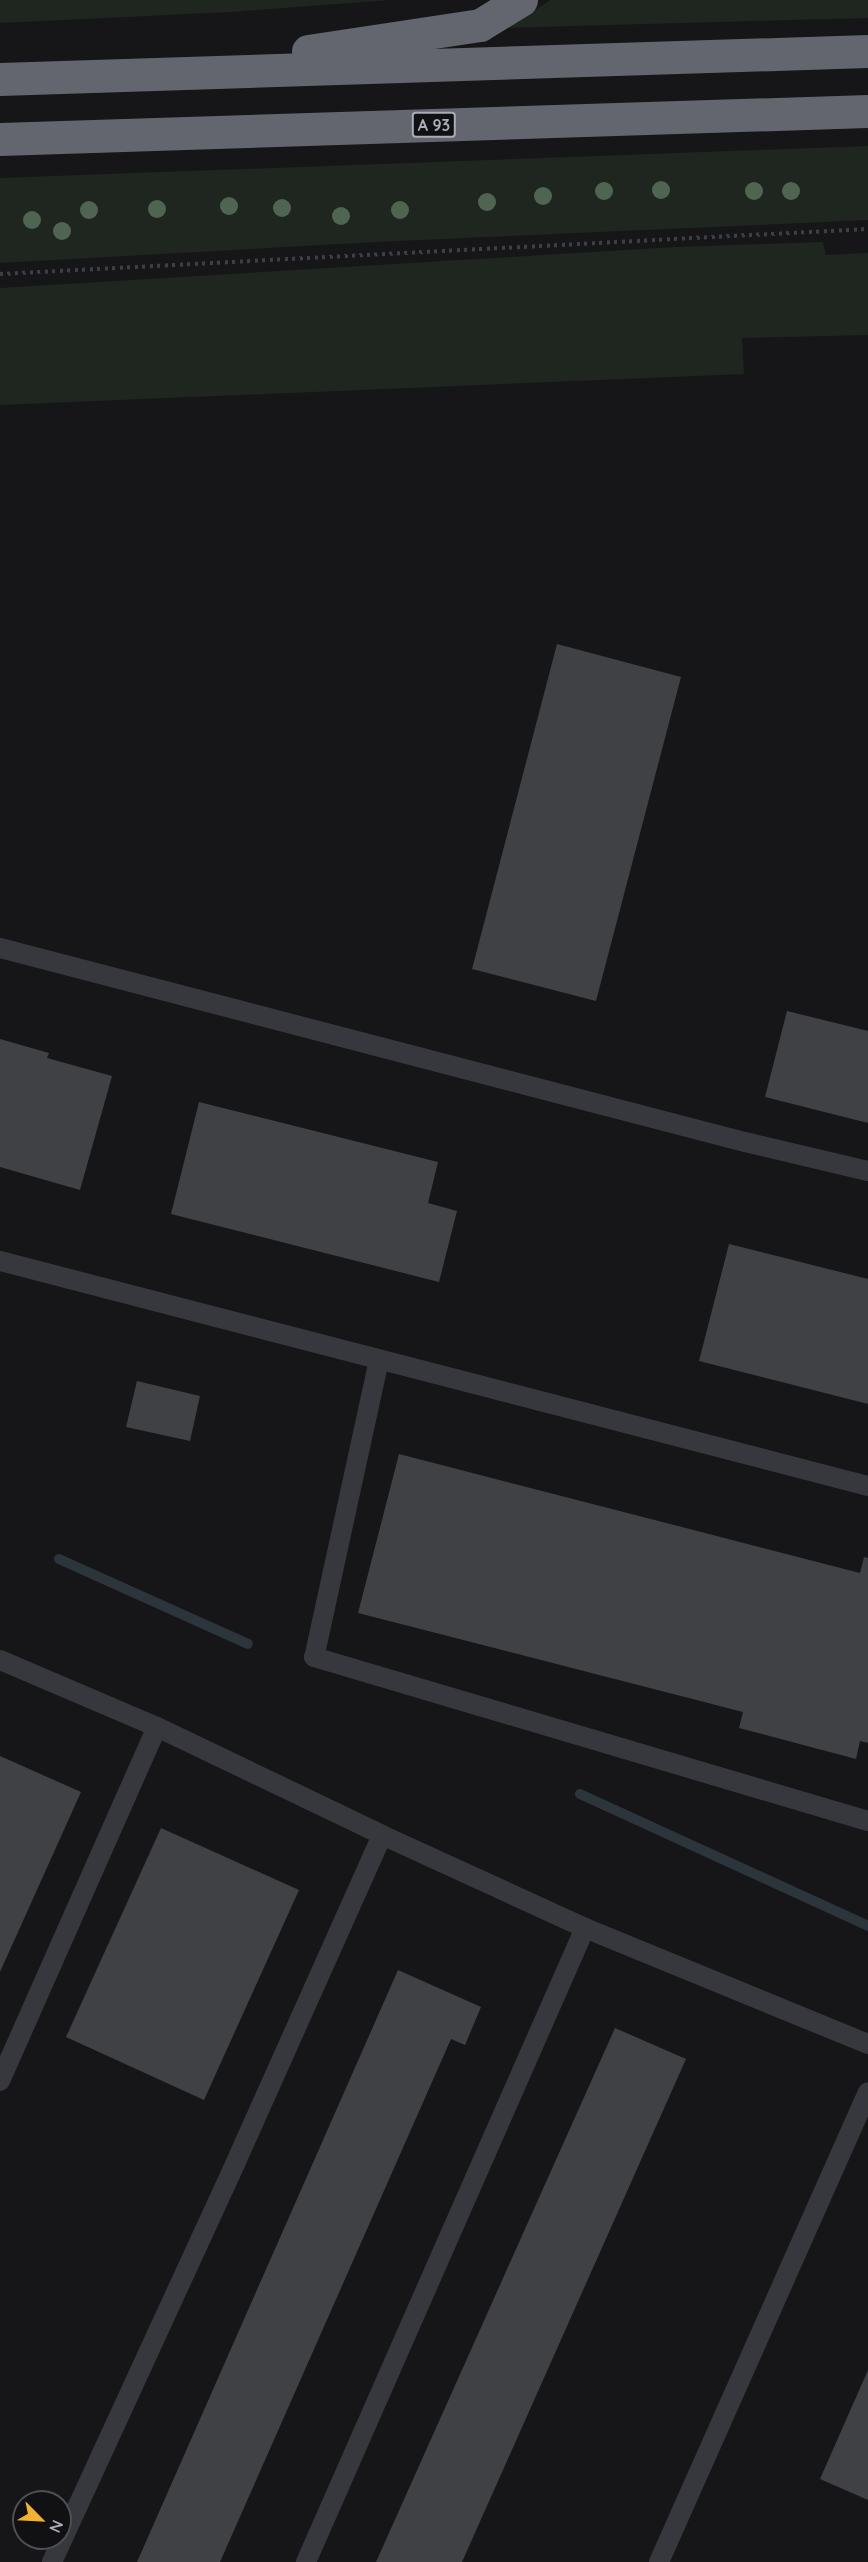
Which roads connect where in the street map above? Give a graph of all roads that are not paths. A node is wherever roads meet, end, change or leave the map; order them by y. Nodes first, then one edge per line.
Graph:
1 (521, 0) edge
2 (868, 51) edge
3 (169, 73) junction
4 (0, 79) edge
5 (868, 111) edge
6 (0, 139) edge
7 (0, 948) edge
8 (868, 1171) edge
9 (0, 1261) edge
10 (379, 1360) junction
11 (868, 1486) edge
12 (0, 1660) edge
13 (157, 1727) junction
14 (868, 1821) edge
15 (382, 1835) junction
16 (585, 1928) junction
17 (868, 2044) edge
18 (0, 2081) edge
19 (868, 2092) edge
20 (52, 2562) edge
21 (306, 2562) edge
22 (659, 2562) edge

1 - 3 highway
2 - 3 highway
3 - 4 highway
5 - 6 highway, A 93
7 - 8 lane
9 - 10 lane
10 - 11 lane
10 - 14 lane
12 - 13 lane
13 - 15 lane
13 - 18 lane
15 - 16 lane
15 - 20 lane
16 - 17 lane
16 - 21 lane
19 - 22 lane

